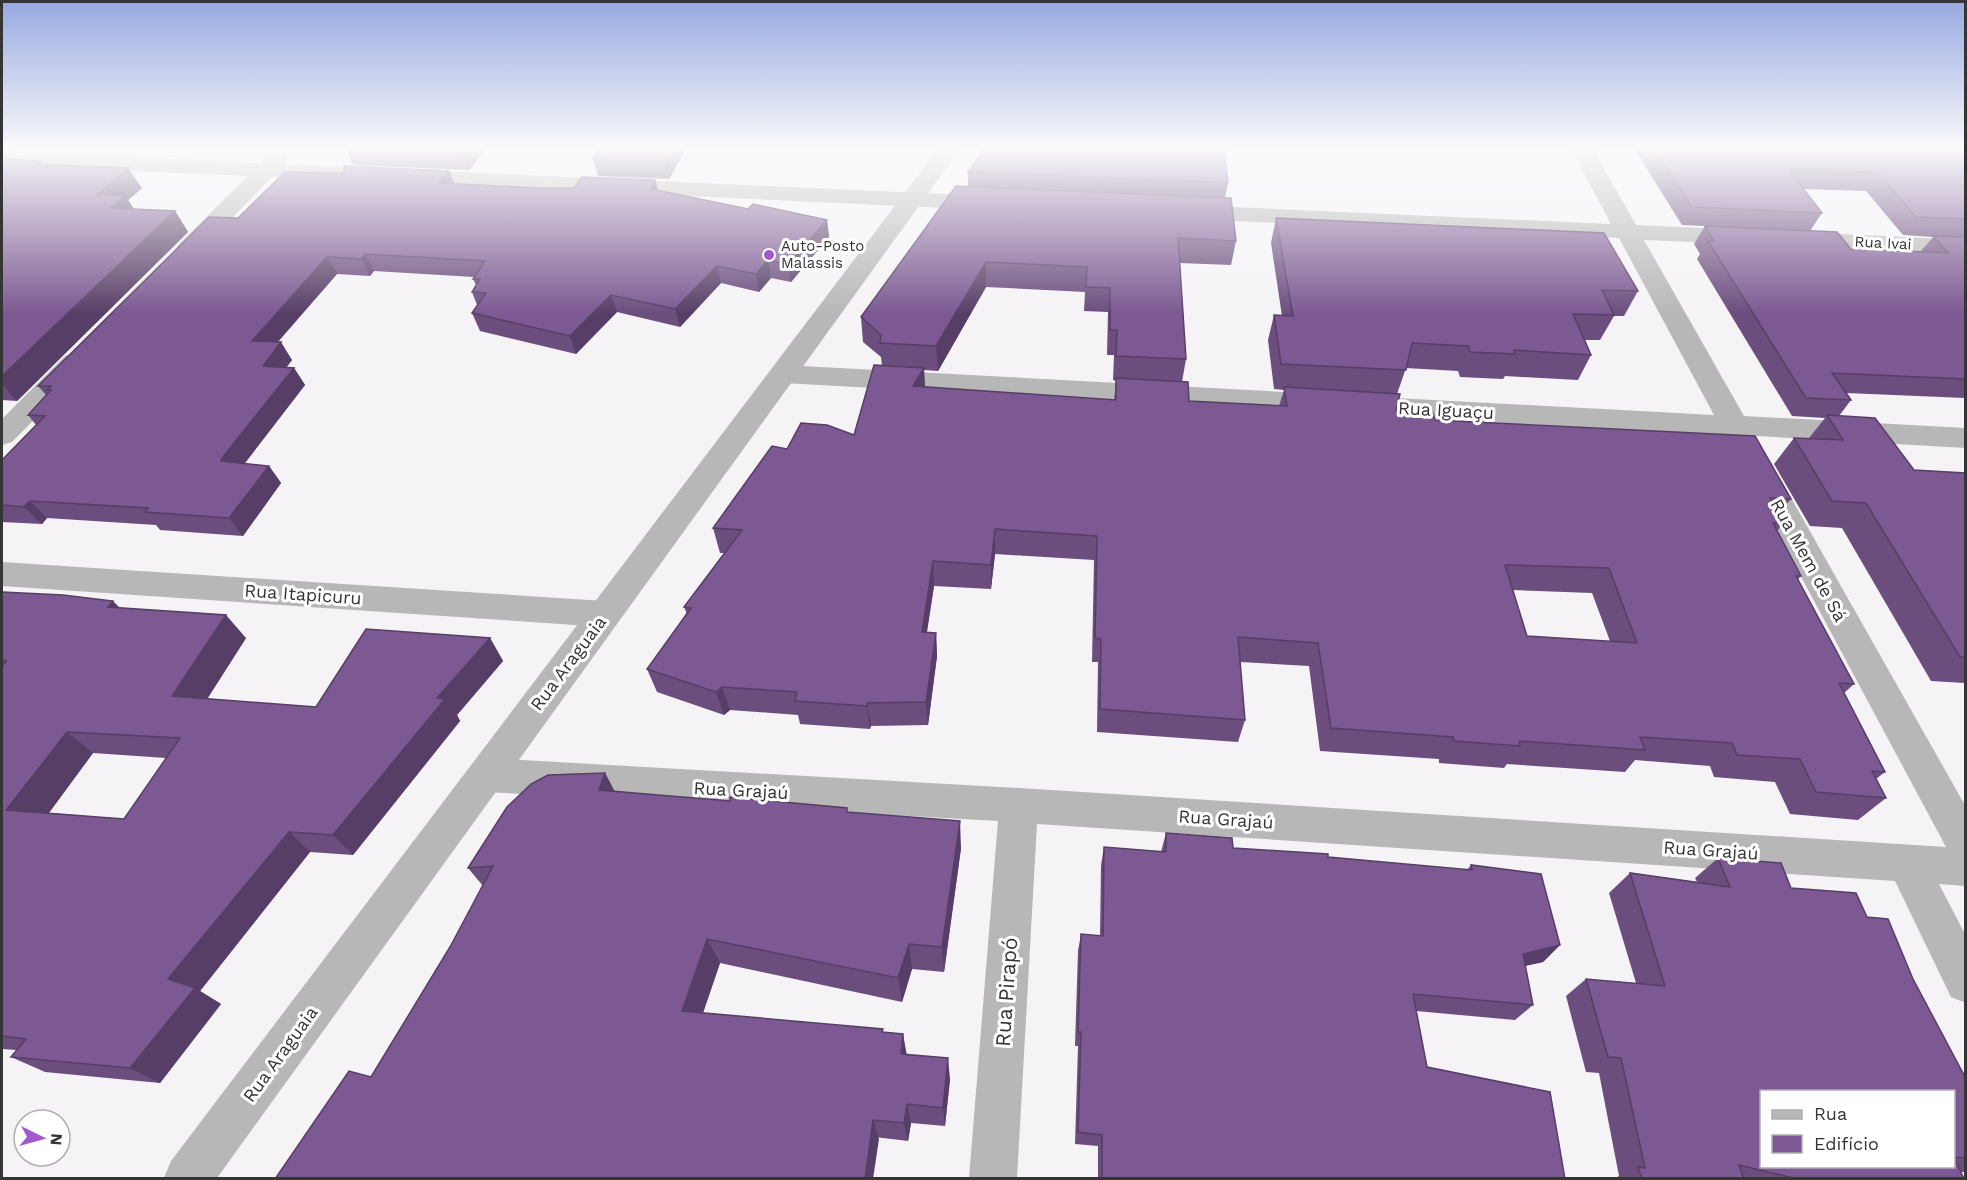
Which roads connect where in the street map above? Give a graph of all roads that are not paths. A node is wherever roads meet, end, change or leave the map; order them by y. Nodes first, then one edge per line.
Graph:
1 (233, 204) edge
2 (908, 204) edge
3 (1613, 204) edge
4 (1162, 211) edge
5 (1628, 232) junction
6 (1965, 247) edge
7 (168, 269) edge
8 (93, 344) edge
9 (783, 375) junction
10 (1734, 425) junction
11 (2, 435) edge
12 (1965, 438) edge
13 (2, 574) edge
14 (605, 614) junction
15 (486, 775) junction
16 (1018, 805) junction
17 (1965, 844) edge
18 (1907, 863) junction
19 (1965, 867) edge
20 (1965, 982) edge
21 (188, 1179) edge
22 (993, 1179) edge

1 - 7 street
2 - 9 street, Rua Araguaia
3 - 5 street, Rua Mem de Sá
4 - 5 street, Rua Ivai
5 - 6 street, Rua Ivai
5 - 10 street, Rua Mem de Sá
8 - 11 street
9 - 10 street, Rua Iguaçu
9 - 14 street, Rua Araguaia
10 - 12 street, Rua Iguaçu
10 - 17 street, Rua Mem de Sá
13 - 14 street, Rua Itapicuru
14 - 15 street, Rua Araguaia
15 - 16 street, Rua Grajaú
15 - 21 street, Rua Araguaia
16 - 18 street, Rua Grajaú
16 - 22 street, Rua Pirapó
18 - 19 street, Rua Grajaú
18 - 20 street

